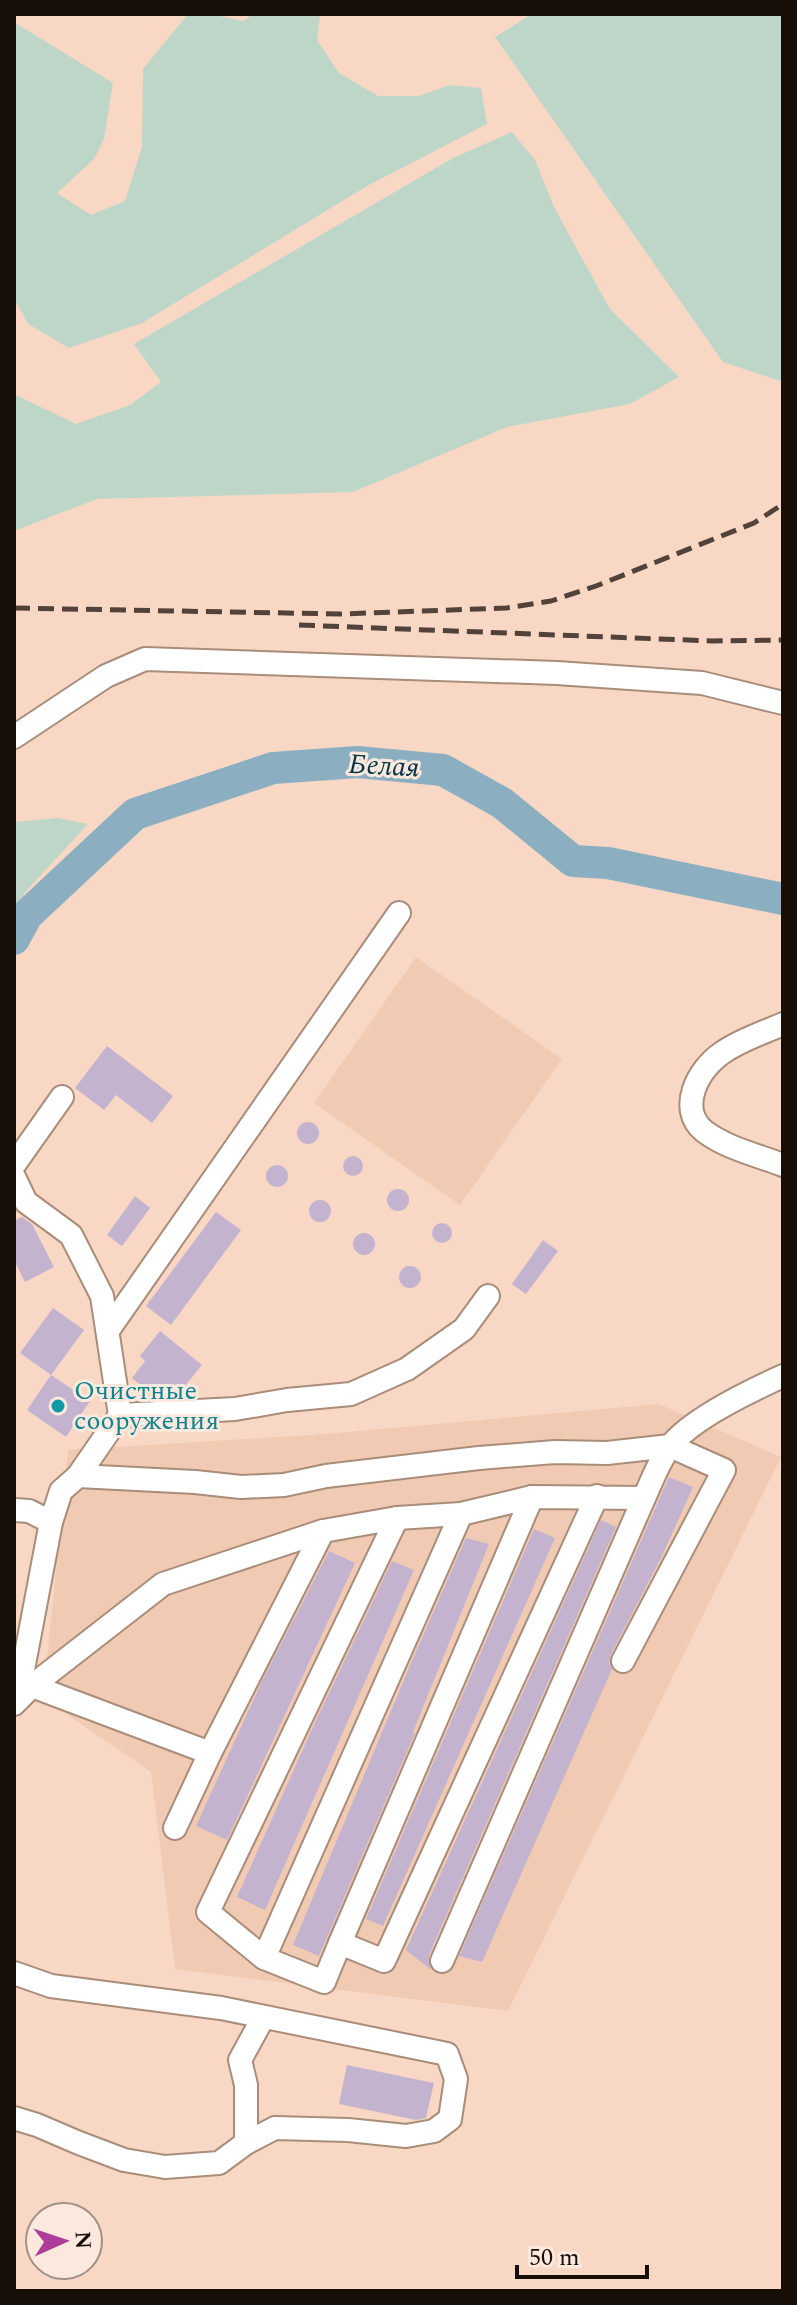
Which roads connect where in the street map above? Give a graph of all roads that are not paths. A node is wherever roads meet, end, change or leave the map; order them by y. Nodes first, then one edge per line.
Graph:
1 (783, 703) edge
2 (14, 737) edge
3 (399, 913) dead end
4 (783, 1024) edge
5 (62, 1097) dead end
6 (14, 1165) edge
7 (783, 1165) edge
8 (14, 1177) edge
9 (488, 1296) dead end
10 (109, 1329) junction
11 (783, 1376) edge
12 (120, 1415) junction
13 (670, 1446) junction
14 (78, 1476) junction
15 (597, 1496) junction
16 (532, 1497) junction
17 (644, 1498) junction
18 (14, 1510) edge
19 (461, 1514) junction
20 (397, 1518) junction
21 (51, 1522) junction
22 (323, 1531) junction
23 (623, 1661) dead end
24 (23, 1688) edge
25 (14, 1704) edge
26 (210, 1753) junction
27 (175, 1828) dead end
28 (340, 1943) junction
29 (264, 1958) junction
30 (442, 1961) dead end
31 (14, 1973) edge
32 (263, 2018) junction
33 (14, 2118) edge
34 (246, 2143) junction

1 - 2 street
3 - 10 street
4 - 7 street
5 - 6 street
8 - 10 street
9 - 12 street
10 - 12 street
11 - 13 street
12 - 14 street
13 - 14 street
13 - 17 street
13 - 23 street
14 - 21 street
15 - 16 street
15 - 17 street
15 - 28 street
16 - 19 street
16 - 28 street
17 - 30 street
18 - 21 street
19 - 20 street
19 - 29 street
20 - 22 street
20 - 29 street
21 - 24 street
22 - 24 street
22 - 26 street
24 - 25 street
24 - 26 street
26 - 27 street
28 - 29 street
31 - 32 street
32 - 34 street
32 - 34 street
33 - 34 street

